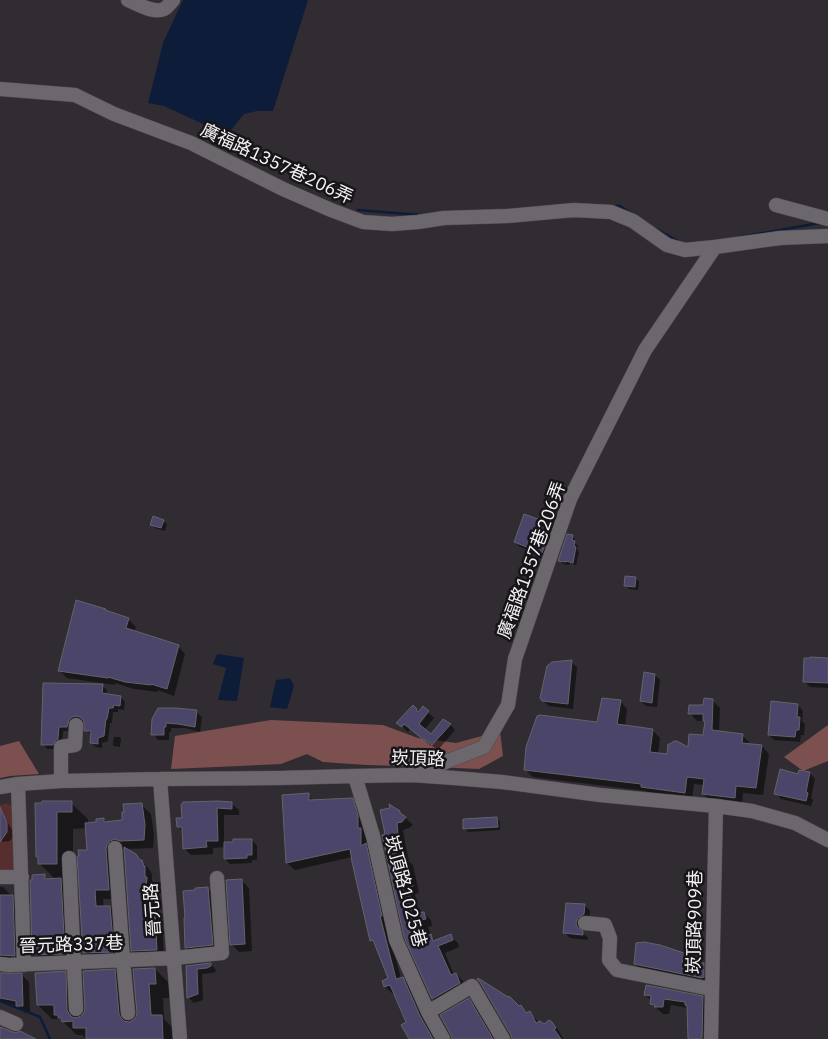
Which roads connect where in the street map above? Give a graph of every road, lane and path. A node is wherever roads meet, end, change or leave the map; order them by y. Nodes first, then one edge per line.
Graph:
1 (128, 0) edge
2 (173, 0) edge
3 (0, 89) edge
4 (776, 205) dead end
5 (828, 219) edge
6 (828, 235) edge
7 (715, 247) junction
8 (76, 725) dead end
9 (410, 775) junction
10 (355, 776) junction
11 (160, 779) junction
12 (61, 781) junction
13 (18, 784) junction
14 (0, 788) edge
15 (716, 806) junction
16 (828, 840) edge
17 (116, 848) dead end
18 (69, 858) dead end
19 (0, 877) edge
20 (22, 877) junction
21 (216, 878) dead end
22 (586, 923) dead end
23 (174, 958) junction
24 (123, 960) junction
25 (75, 962) junction
26 (0, 964) edge
27 (24, 965) junction
28 (711, 989) junction
29 (76, 1009) dead end
30 (428, 1012) junction
31 (128, 1013) dead end
32 (0, 1017) edge
33 (16, 1024) dead end
34 (180, 1039) edge
35 (444, 1039) edge
36 (504, 1039) edge
37 (711, 1039) edge

1 - 2 street
3 - 7 street, 廣福路1357巷206弄
4 - 5 street
6 - 7 street, 廣福路1357巷206弄
7 - 9 street, 廣福路1357巷206弄
8 - 12 street
9 - 10 street, 崁頂路
9 - 15 street, 崁頂路
10 - 11 street, 崁頂路
10 - 30 street, 崁頂路1025巷
11 - 12 street, 崁頂路
11 - 23 street, 晉元路
12 - 13 street, 崁頂路
13 - 14 street, 崁頂路
13 - 20 street
15 - 16 street, 崁頂路
15 - 28 street, 崁頂路909巷
17 - 24 street
18 - 25 street
19 - 20 street
20 - 27 street
21 - 23 street, 晉元路337巷
22 - 28 street
23 - 24 street, 晉元路337巷
23 - 34 street, 晉元路
24 - 25 street, 晉元路337巷
24 - 31 street
25 - 27 street, 晉元路337巷
25 - 29 street
26 - 27 street, 晉元路337巷
28 - 37 street, 崁頂路909巷
30 - 35 street, 崁頂路1025巷
30 - 36 street
32 - 33 street

